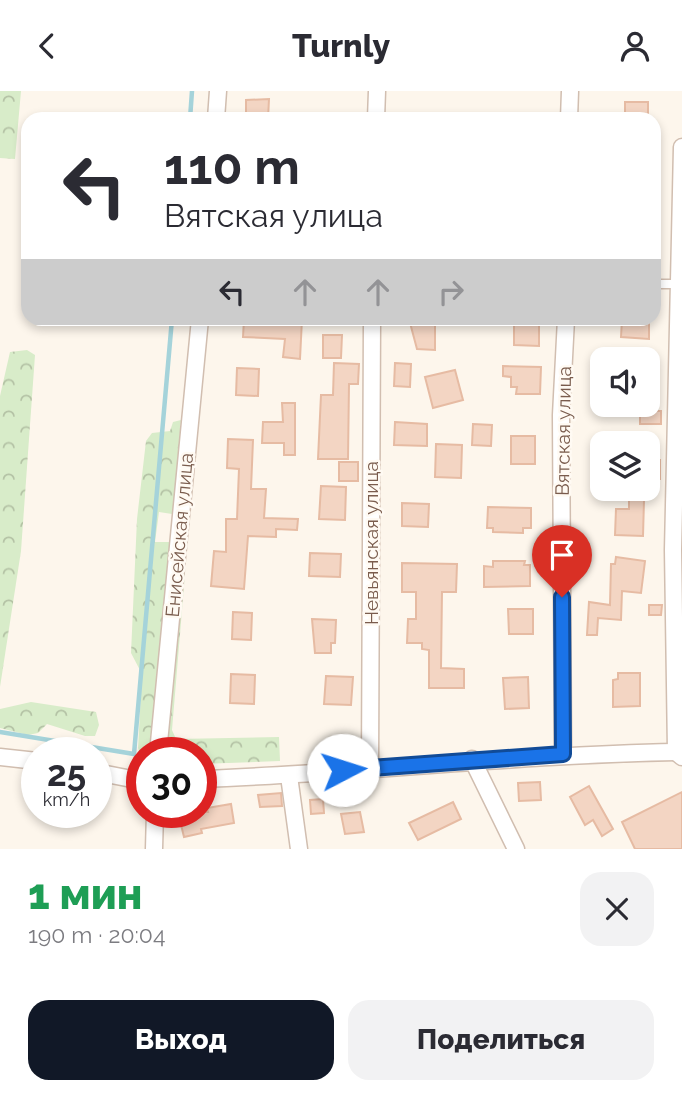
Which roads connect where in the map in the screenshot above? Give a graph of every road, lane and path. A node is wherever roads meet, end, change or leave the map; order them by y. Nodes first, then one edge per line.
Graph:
1 (218, 91) edge
2 (377, 91) edge
3 (570, 91) edge
4 (216, 112) edge
5 (376, 112) edge
6 (569, 112) edge
7 (682, 147) edge
8 (661, 284) edge
9 (678, 284) junction
10 (199, 326) edge
11 (372, 326) edge
12 (566, 326) edge
13 (677, 550) edge
14 (160, 737) edge
15 (563, 754) junction
16 (679, 754) edge
17 (0, 757) edge
18 (21, 759) edge
19 (472, 759) junction
20 (370, 767) junction
21 (289, 776) junction
22 (217, 778) edge
23 (155, 828) edge
24 (154, 849) edge
25 (299, 849) edge
26 (516, 849) edge

1 - 4 street
2 - 5 street
3 - 6 street
7 - 9 street
8 - 9 lane
9 - 13 street
10 - 14 street, Енисейская улица
11 - 20 street, Невьянская улица
12 - 15 street, Вятская улица
13 - 16 street
15 - 16 street
15 - 19 street
17 - 18 street
19 - 20 street
19 - 26 street
20 - 21 street
21 - 22 street
21 - 25 street
23 - 24 street

